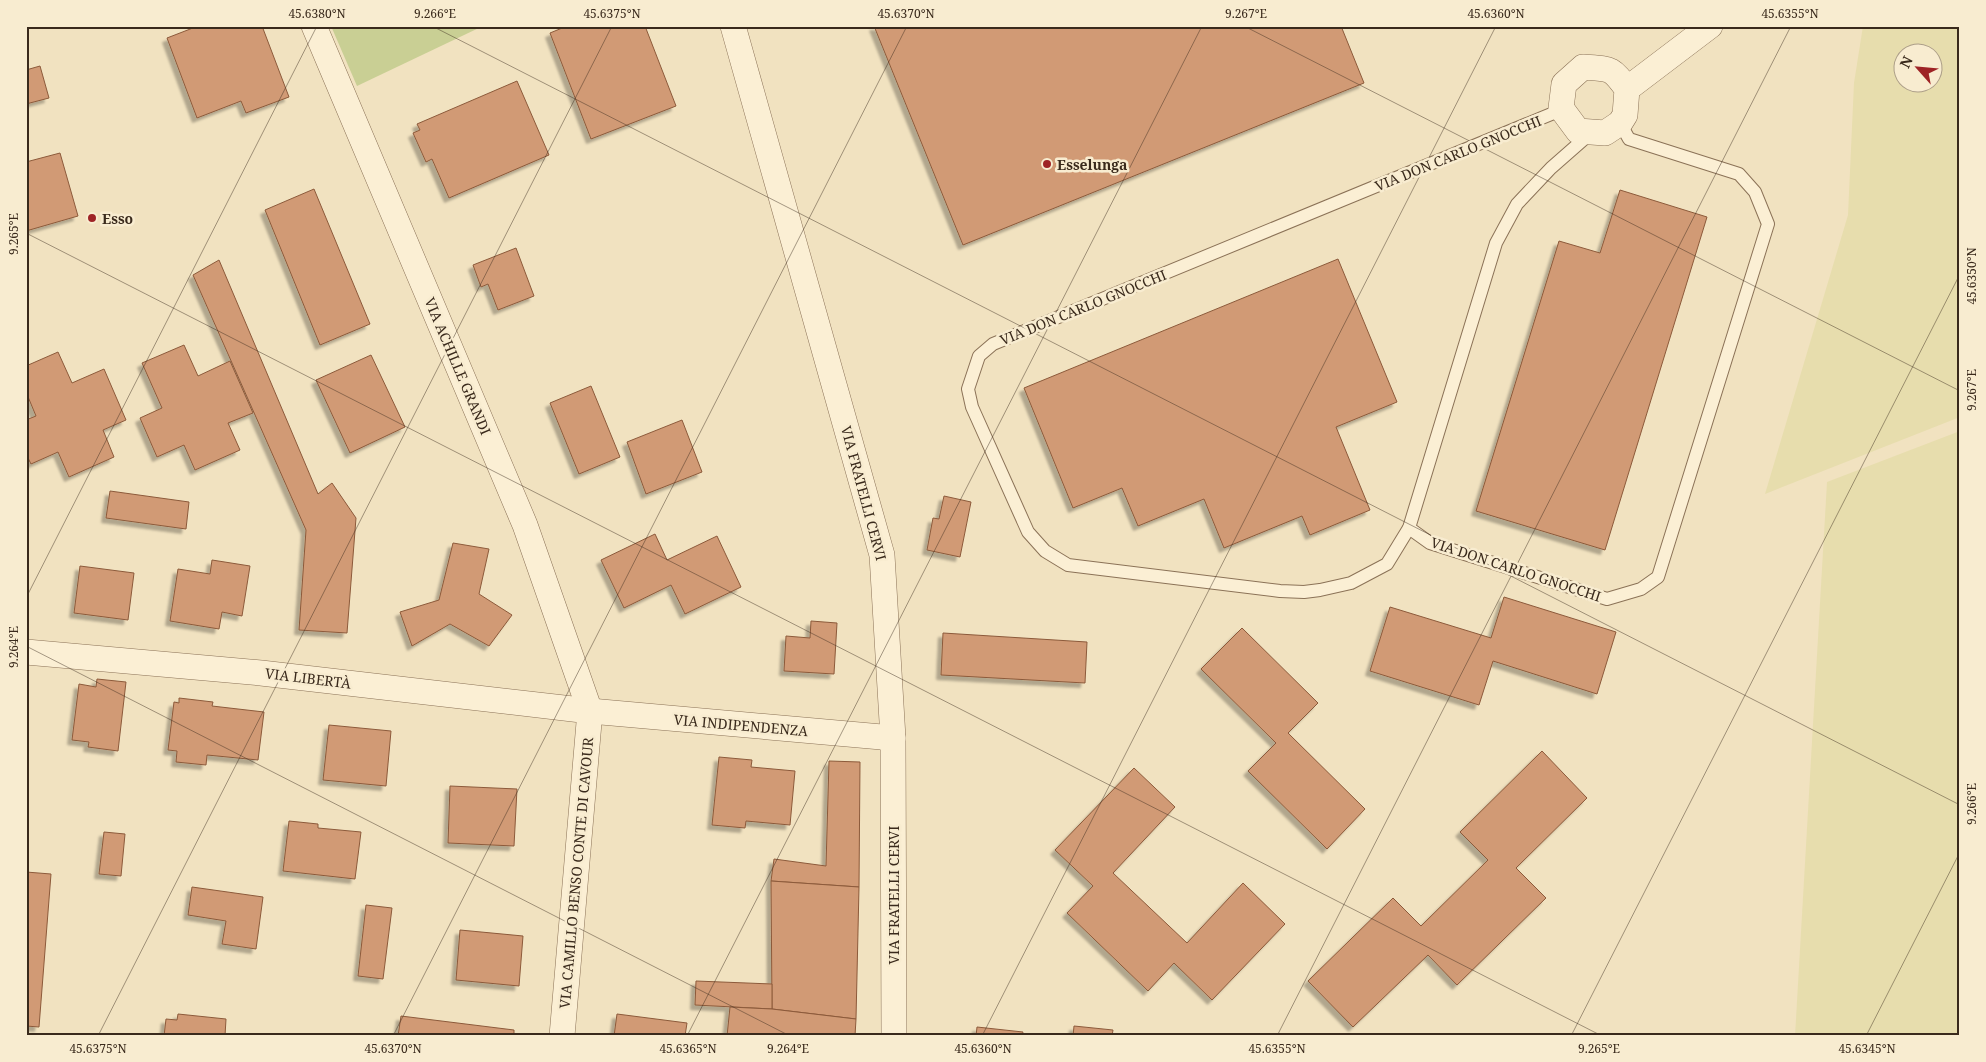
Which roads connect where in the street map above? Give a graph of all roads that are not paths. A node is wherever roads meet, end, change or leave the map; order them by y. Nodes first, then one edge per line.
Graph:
1 (314, 26) edge
2 (733, 26) edge
3 (1710, 26) edge
4 (1627, 89) junction
5 (1561, 110) junction
6 (1620, 123) junction
7 (1592, 132) junction
8 (1409, 528) junction
9 (26, 652) edge
10 (590, 711) junction
11 (893, 738) junction
12 (562, 1036) edge
13 (894, 1036) edge

1 - 10 street, VIA ACHILLE GRANDI
2 - 11 street, VIA FRATELLI CERVI
3 - 4 street
4 - 5 street
4 - 6 street
5 - 7 street
5 - 8 lane, VIA DON CARLO GNOCCHI
6 - 7 street, VIA DON CARLO GNOCCHI
6 - 8 lane, VIA DON CARLO GNOCCHI
7 - 8 lane, VIA DON CARLO GNOCCHI
9 - 10 street, VIA LIBERTÀ
10 - 11 street, VIA INDIPENDENZA
10 - 12 street, VIA CAMILLO BENSO CONTE DI CAVOUR
11 - 13 street, VIA FRATELLI CERVI

